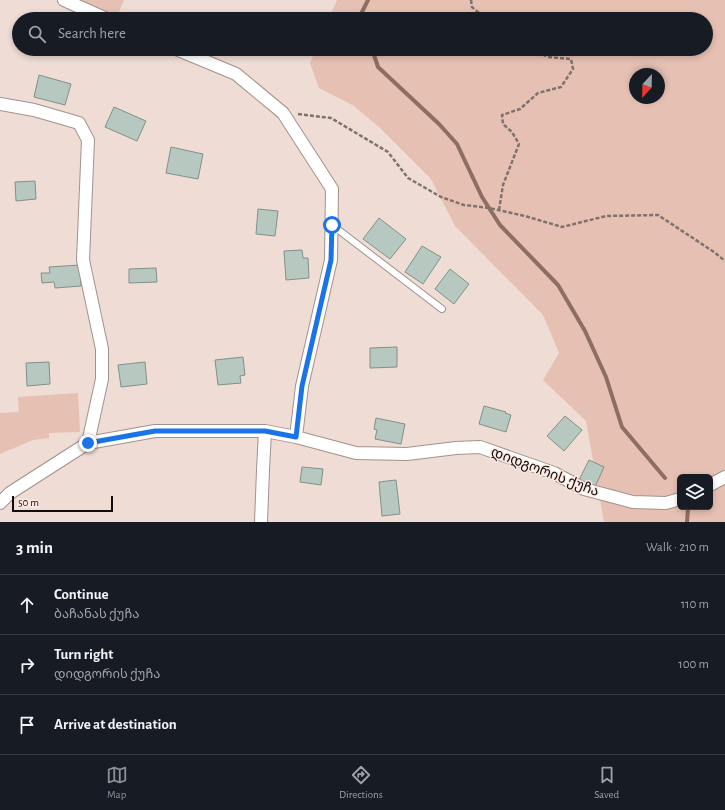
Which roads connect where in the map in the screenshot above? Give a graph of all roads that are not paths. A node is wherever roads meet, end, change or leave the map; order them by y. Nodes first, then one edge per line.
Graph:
1 (64, 0) edge
2 (91, 12) edge
3 (193, 56) edge
4 (0, 104) edge
5 (332, 225) junction
6 (442, 308) dead end
7 (265, 431) junction
8 (296, 437) junction
9 (88, 443) junction
10 (725, 477) edge
11 (713, 483) edge
12 (677, 500) edge
13 (0, 503) edge
14 (262, 522) edge

1 - 2 street
3 - 5 street
4 - 9 street
5 - 6 lane
5 - 8 street
7 - 8 street, დიდგორის ქუჩა
7 - 9 street, დიდგორის ქუჩა
7 - 14 street
8 - 12 street, დიდგორის ქუჩა
9 - 13 street, დიდგორის ქუჩა
10 - 11 street

